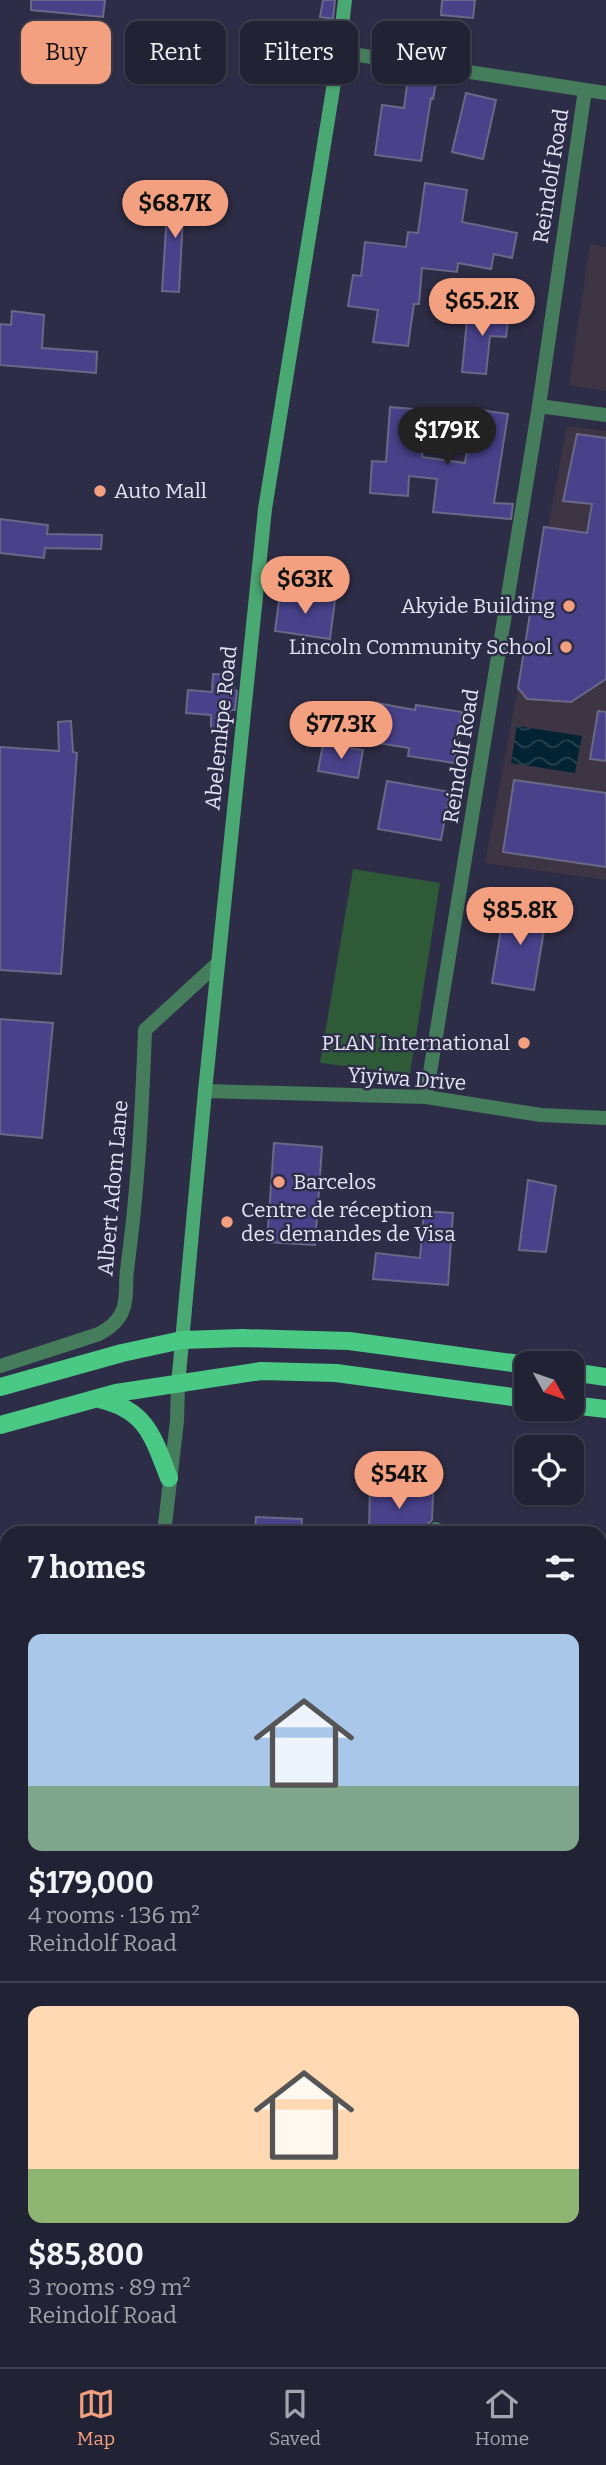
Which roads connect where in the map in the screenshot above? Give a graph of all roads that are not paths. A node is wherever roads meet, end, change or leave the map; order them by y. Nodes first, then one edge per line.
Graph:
1 (345, 0) edge
2 (343, 21) edge
3 (358, 55) edge
4 (334, 84) edge
5 (585, 90) junction
6 (606, 93) edge
7 (540, 406) junction
8 (606, 415) edge
9 (218, 963) junction
10 (205, 1091) junction
11 (426, 1097) junction
12 (606, 1118) edge
13 (182, 1340) junction
14 (514, 1363) edge
15 (0, 1366) edge
16 (584, 1374) edge
17 (606, 1377) edge
18 (178, 1385) junction
19 (0, 1387) edge
20 (514, 1397) edge
21 (96, 1399) junction
22 (584, 1406) edge
23 (606, 1409) edge
24 (0, 1425) edge
25 (169, 1478) junction
26 (165, 1526) edge

1 - 2 street, Abelemkpe Road
3 - 5 street
4 - 9 street, Abelemkpe Road
5 - 6 street
5 - 7 street, Reindolf Road
7 - 8 street
7 - 11 street, Reindolf Road
9 - 10 street, Abelemkpe Road
9 - 15 street, Albert Adom Lane
10 - 11 street, Yiyiwa Drive
10 - 13 street, Abelemkpe Road
11 - 12 street, Yiyiwa Drive
13 - 14 main road
13 - 18 street, Abelemkpe Road
13 - 19 main road
16 - 17 main road
18 - 20 main road
18 - 21 main road
18 - 25 street
21 - 24 main road
21 - 25 main road
22 - 23 main road
25 - 26 street

